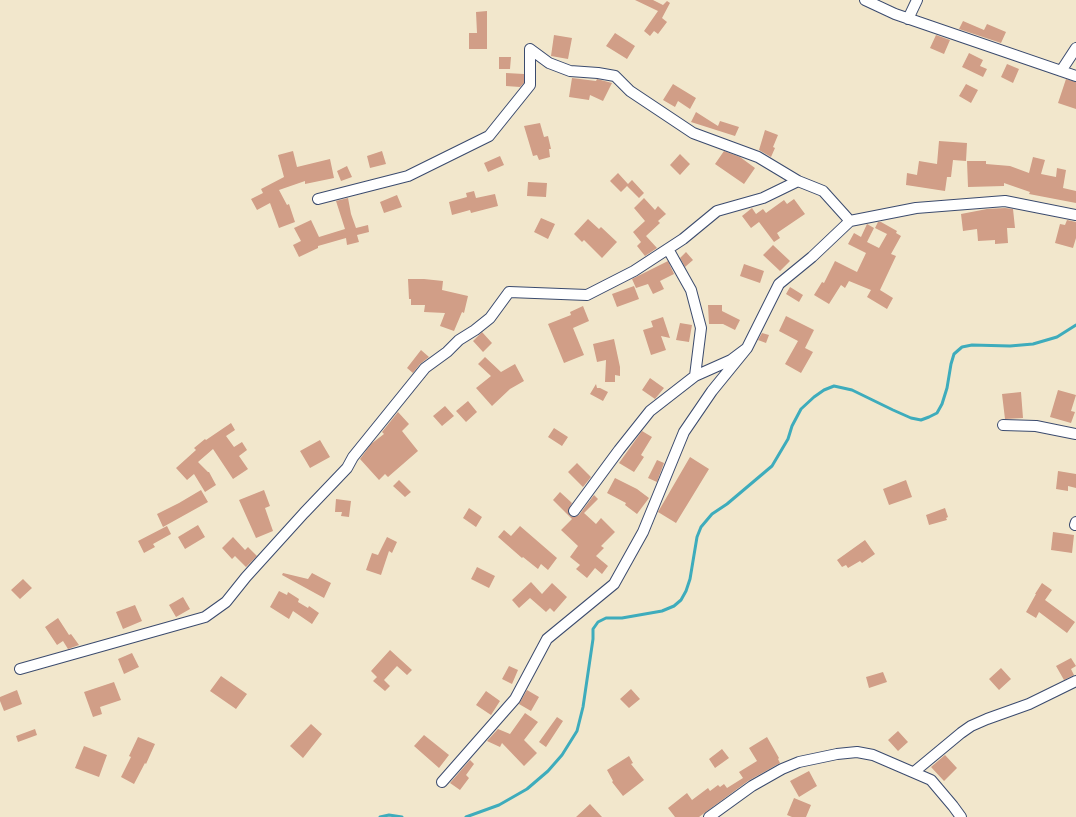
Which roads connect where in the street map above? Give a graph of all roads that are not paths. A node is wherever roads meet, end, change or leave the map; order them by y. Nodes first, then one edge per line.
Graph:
1 (865, 0) edge
2 (917, 0) edge
3 (908, 19) junction
4 (1076, 48) edge
5 (1061, 71) junction
6 (1076, 76) edge
7 (798, 181) junction
8 (318, 199) dead end
9 (1076, 215) edge
10 (850, 221) junction
11 (668, 249) junction
12 (747, 348) junction
13 (695, 376) junction
14 (1003, 425) dead end
15 (1076, 434) edge
16 (574, 511) dead end
17 (20, 669) dead end
18 (1076, 682) edge
19 (914, 772) junction
20 (442, 782) dead end
21 (709, 817) edge
22 (961, 817) edge

1 - 3 street
2 - 3 street
3 - 5 street
4 - 5 street
5 - 6 street
7 - 8 street
7 - 10 street
7 - 11 street
9 - 10 street
10 - 12 street
11 - 13 street
11 - 17 street
12 - 13 street
12 - 20 street
13 - 16 street
14 - 15 street
18 - 19 street
19 - 21 street
19 - 22 street

